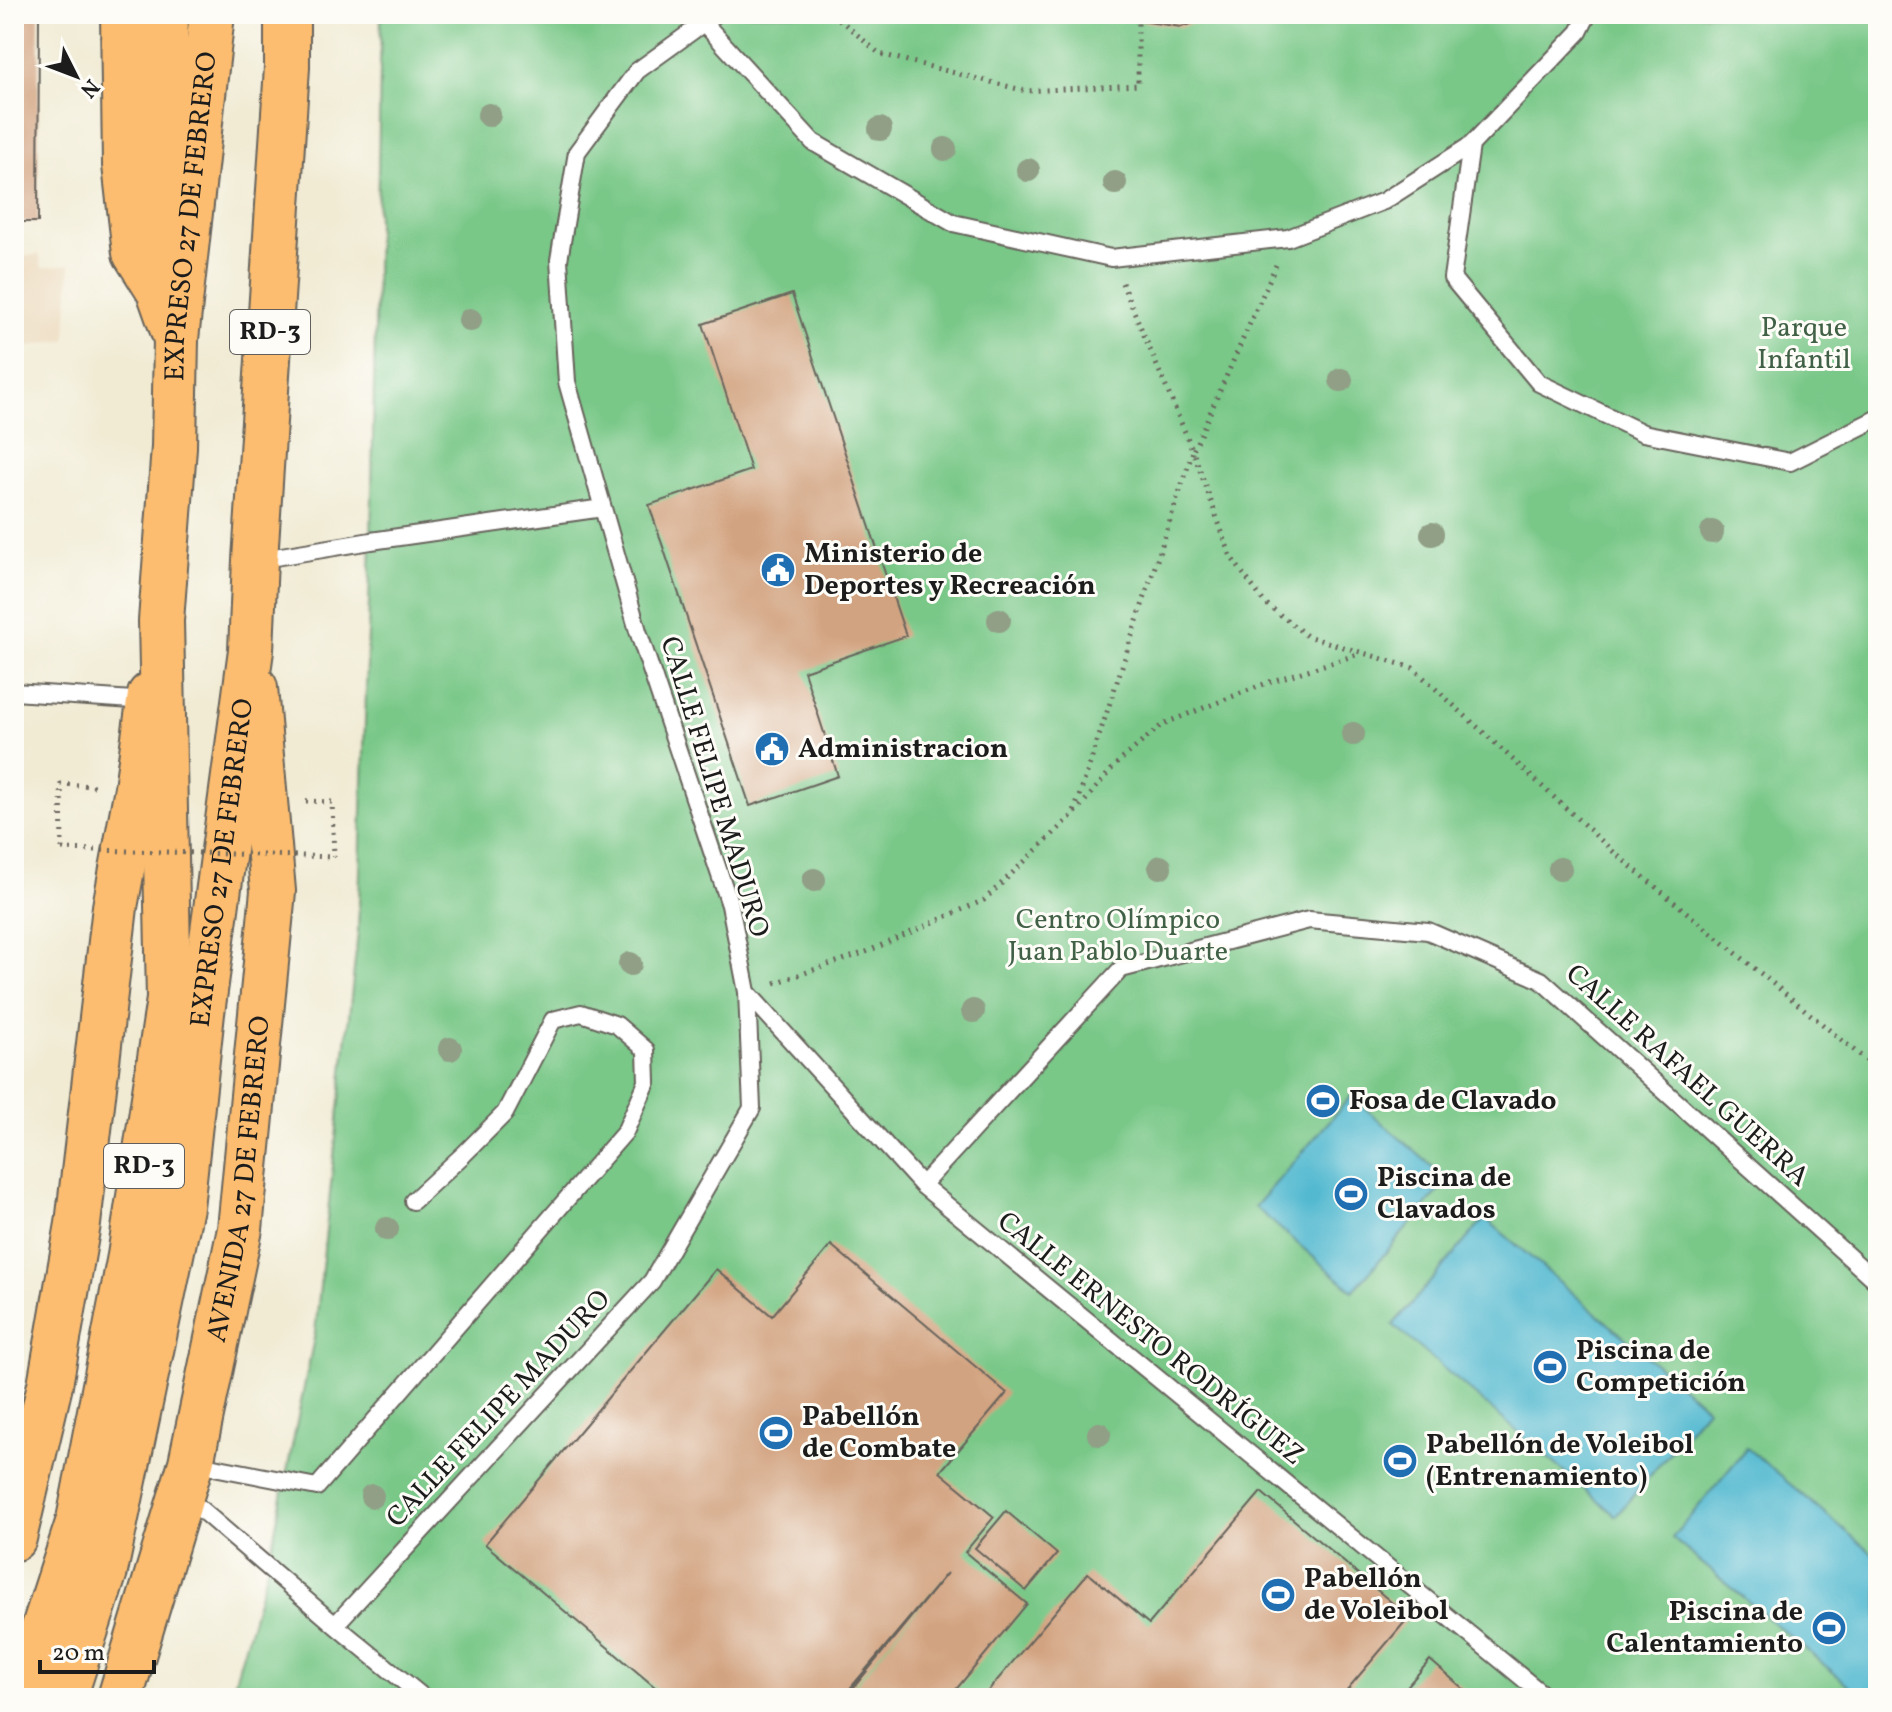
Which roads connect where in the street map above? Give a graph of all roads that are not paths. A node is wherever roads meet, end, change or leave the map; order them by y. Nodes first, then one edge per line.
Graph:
1 (123, 14) edge
2 (166, 14) edge
3 (212, 14) edge
4 (287, 14) edge
5 (1588, 14) edge
6 (707, 17) edge
7 (1471, 145) junction
8 (159, 291) junction
9 (176, 339) junction
10 (1878, 418) edge
11 (603, 508) junction
12 (255, 560) junction
13 (161, 621) junction
14 (251, 650) junction
15 (14, 692) edge
16 (149, 701) junction
17 (747, 992) junction
18 (922, 1185) junction
19 (413, 1201) dead end
20 (1878, 1283) edge
21 (187, 1478) junction
22 (14, 1538) edge
23 (335, 1625) junction
24 (21, 1698) edge
25 (64, 1698) edge
26 (120, 1698) edge
27 (424, 1698) edge
28 (1547, 1698) edge

1 - 8 main road, RD-3
2 - 8 main road
3 - 9 main road, EXPRESO 27 DE FEBRERO / RD-3
4 - 12 main road, EXPRESO 27 DE FEBRERO / RD-3
5 - 7 lane
6 - 7 lane
6 - 11 lane, CALLE FELIPE MADURO
7 - 10 lane
8 - 9 main road, RD-3
9 - 13 main road, EXPRESO 27 DE FEBRERO / RD-3
11 - 12 lane
11 - 17 lane, CALLE FELIPE MADURO
12 - 14 main road, EXPRESO 27 DE FEBRERO / RD-3
13 - 16 main road, RD-3
13 - 24 main road, EXPRESO 27 DE FEBRERO / RD-3
14 - 21 main road, AVENIDA 27 DE FEBRERO / RD-3
14 - 25 main road, EXPRESO 27 DE FEBRERO / RD-3
15 - 16 lane
16 - 22 main road, RD-3
17 - 18 lane, CALLE ERNESTO RODRÍGUEZ
17 - 23 lane, CALLE FELIPE MADURO
18 - 20 lane, CALLE RAFAEL GUERRA
18 - 28 lane, CALLE ERNESTO RODRÍGUEZ
19 - 21 lane
21 - 23 lane
21 - 26 main road, AVENIDA 27 DE FEBRERO / RD-3
23 - 27 lane

